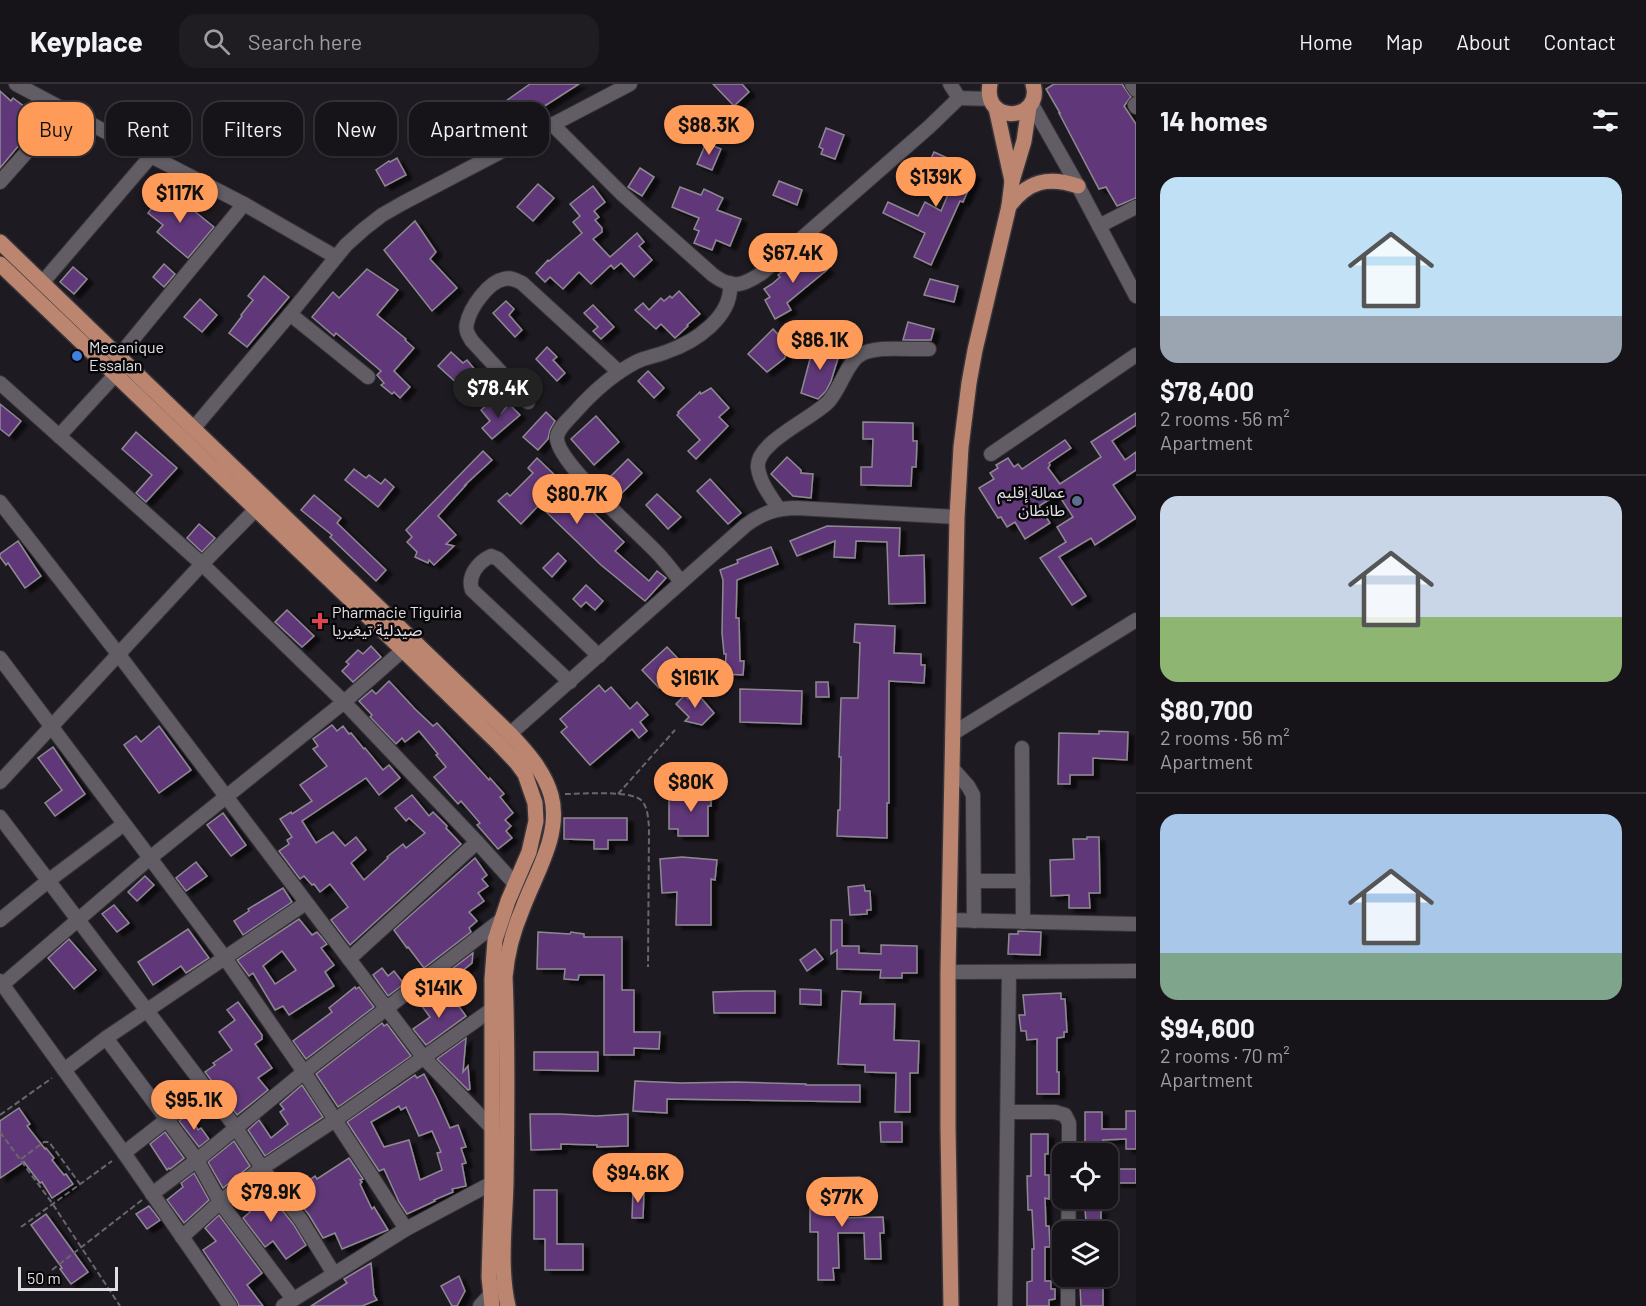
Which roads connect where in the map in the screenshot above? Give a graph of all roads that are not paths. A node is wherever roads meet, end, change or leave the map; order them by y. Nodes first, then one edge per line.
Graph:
1 (16, 84) edge
2 (950, 84) edge
3 (1033, 84) edge
4 (1132, 84) edge
5 (628, 85) edge
6 (1136, 90) edge
7 (992, 97) edge
8 (958, 98) junction
9 (49, 102) edge
10 (1030, 105) junction
11 (552, 124) junction
12 (23, 156) edge
13 (151, 156) joint
14 (1012, 181) junction
15 (0, 182) edge
16 (1078, 186) junction
17 (244, 204) junction
18 (1009, 206) junction
19 (1136, 207) edge
20 (1099, 226) junction
21 (0, 242) edge
22 (336, 257) junction
23 (0, 264) edge
24 (42, 283) junction
25 (730, 283) junction
26 (1136, 296) edge
27 (290, 314) junction
28 (928, 349) dead end
29 (1136, 355) edge
30 (119, 356) junction
31 (619, 372) junction
32 (116, 374) junction
33 (368, 377) dead end
34 (0, 383) edge
35 (528, 402) dead end
36 (189, 434) junction
37 (59, 436) junction
38 (991, 454) dead end
39 (0, 501) edge
40 (261, 504) junction
41 (779, 509) junction
42 (957, 517) junction
43 (202, 564) junction
44 (681, 582) junction
45 (1136, 620) edge
46 (404, 650) junction
47 (119, 655) junction
48 (599, 656) junction
49 (0, 658) edge
50 (570, 682) junction
51 (344, 702) junction
52 (52, 726) junction
53 (952, 734) junction
54 (504, 739) junction
55 (1022, 748) dead end
56 (952, 768) junction
57 (0, 782) edge
58 (226, 798) junction
59 (0, 817) edge
60 (124, 824) junction
61 (477, 842) junction
62 (150, 858) junction
63 (48, 881) junction
64 (974, 881) junction
65 (1023, 881) junction
66 (515, 884) junction
67 (306, 903) junction
68 (0, 920) edge
69 (501, 920) junction
70 (949, 920) junction
71 (78, 921) junction
72 (974, 921) junction
73 (1023, 922) junction
74 (1134, 924) dead end
75 (225, 958) junction
76 (349, 959) junction
77 (1136, 971) edge
78 (948, 972) junction
79 (1009, 972) junction
80 (1, 983) edge
81 (387, 1008) junction
82 (491, 1010) junction
83 (147, 1011) junction
84 (106, 1038) junction
85 (424, 1058) junction
86 (64, 1070) junction
87 (304, 1072) junction
88 (206, 1089) junction
89 (1008, 1112) junction
90 (335, 1120) junction
91 (166, 1121) junction
92 (491, 1127) junction
93 (236, 1128) junction
94 (1069, 1143) edge
95 (124, 1152) junction
96 (197, 1160) junction
97 (499, 1161) junction
98 (262, 1168) junction
99 (492, 1183) junction
100 (152, 1193) junction
101 (219, 1202) junction
102 (406, 1229) junction
103 (182, 1237) junction
104 (334, 1274) junction
105 (1068, 1287) edge
106 (497, 1301) edge
107 (288, 1303) edge
108 (230, 1306) edge
109 (951, 1306) edge
110 (1005, 1306) edge
111 (1068, 1306) edge

1 - 9 street
2 - 8 street
3 - 10 main road
4 - 6 street
5 - 11 street
7 - 8 street
7 - 10 main road
7 - 14 main road
8 - 25 street
10 - 14 main road
10 - 16 street
11 - 22 street
11 - 25 street
12 - 15 street
13 - 17 street
13 - 24 street
14 - 18 main road
16 - 18 main road
16 - 20 street
17 - 22 street
17 - 30 street
18 - 42 main road
19 - 20 street
20 - 26 street
21 - 24 main road
22 - 27 street
23 - 32 main road
24 - 30 main road
25 - 31 street
27 - 33 street
27 - 36 street
28 - 41 street
29 - 38 street
30 - 36 main road
31 - 35 street
31 - 44 street
32 - 36 main road
32 - 37 street
34 - 37 street
36 - 40 main road
37 - 43 street
39 - 47 street
40 - 43 street
40 - 46 main road
40 - 54 main road
41 - 42 street
41 - 44 street
42 - 53 main road
43 - 47 street
43 - 51 street
44 - 48 street
45 - 53 street
46 - 51 street
46 - 54 main road
47 - 52 street
47 - 58 street
48 - 50 street
48 - 50 street
49 - 52 street
50 - 54 street
51 - 58 street
51 - 61 street
52 - 57 street
52 - 60 street
53 - 56 main road
54 - 66 main road
54 - 97 main road
55 - 65 street
56 - 64 street
56 - 70 main road
58 - 62 street
58 - 67 street
59 - 63 street
60 - 62 street
60 - 63 street
61 - 66 street
61 - 76 street
62 - 71 street
62 - 75 street
63 - 68 street
63 - 71 street
64 - 65 street
64 - 72 street
65 - 73 street
66 - 69 main road
67 - 75 street
67 - 76 street
69 - 81 street
69 - 82 main road
70 - 72 street
70 - 78 main road
71 - 80 street
71 - 83 street
72 - 73 street
73 - 74 street
75 - 83 street
75 - 87 street
76 - 81 street
77 - 79 street
78 - 79 street
78 - 109 main road
79 - 89 street
80 - 86 street
81 - 85 street
81 - 87 street
82 - 85 street
82 - 92 main road
83 - 84 street
83 - 88 street
84 - 86 street
84 - 91 street
85 - 90 street
85 - 92 street
86 - 95 street
87 - 90 street
87 - 93 street
88 - 91 street
88 - 93 street
89 - 94 street
89 - 110 street
90 - 98 street
90 - 102 street
91 - 95 street
91 - 96 street
92 - 97 main road
93 - 96 street
93 - 98 street
95 - 100 street
96 - 100 street
96 - 101 street
97 - 99 main road
97 - 106 main road
98 - 101 street
98 - 104 street
99 - 102 street
99 - 106 main road
100 - 103 street
101 - 103 street
101 - 107 street
102 - 104 street
103 - 108 street
104 - 107 street
105 - 111 street

